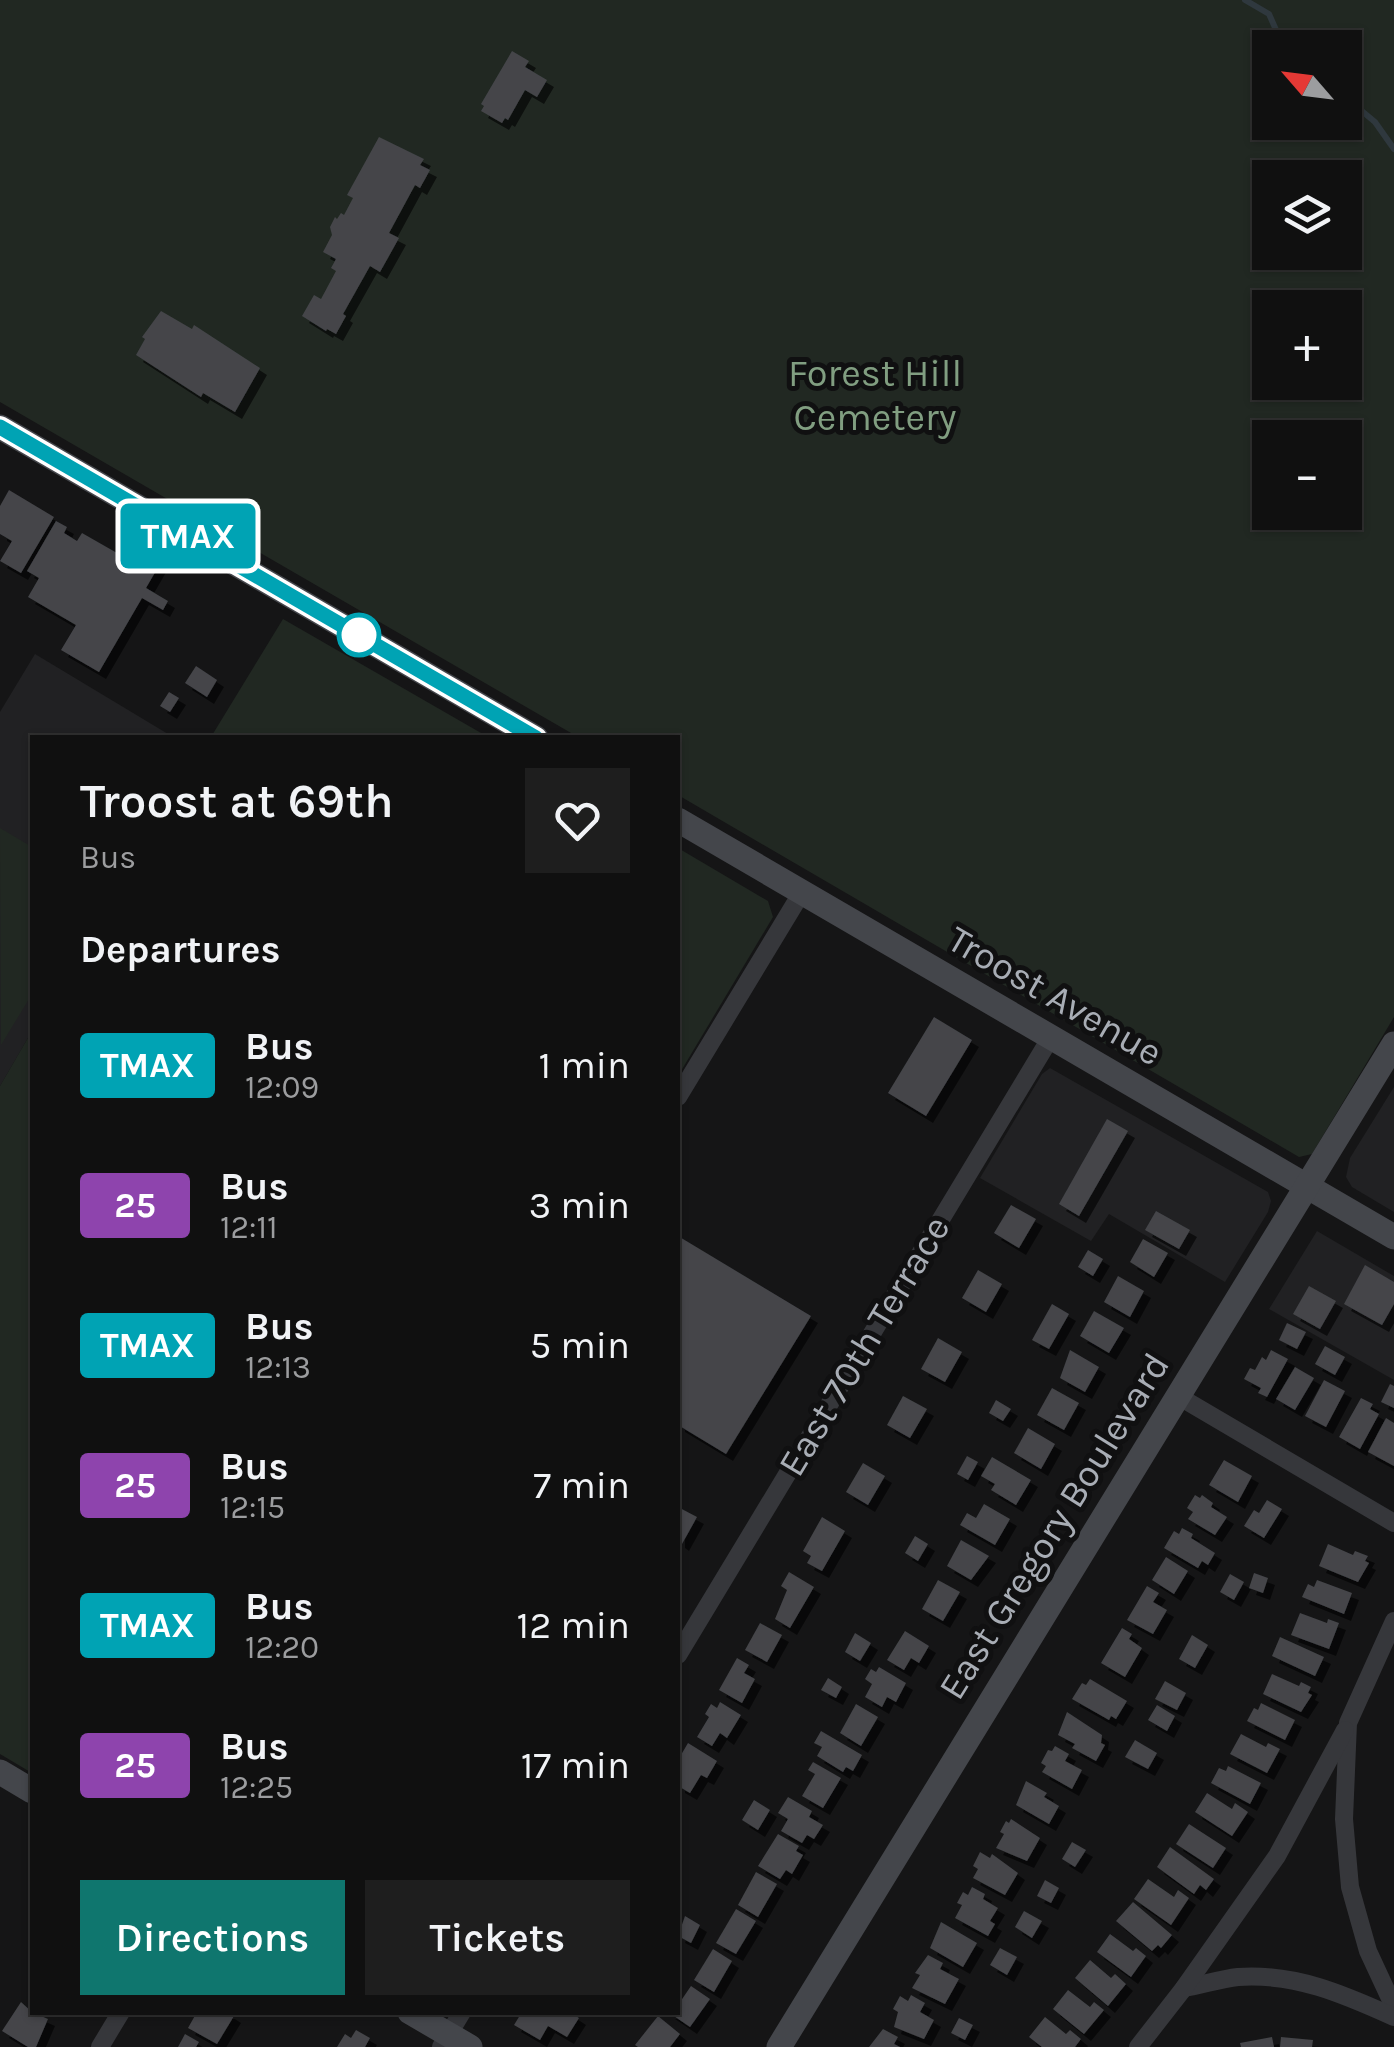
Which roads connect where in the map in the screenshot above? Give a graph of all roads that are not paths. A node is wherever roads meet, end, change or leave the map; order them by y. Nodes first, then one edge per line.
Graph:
1 (0, 427) edge
2 (531, 735) edge
3 (680, 821) edge
4 (802, 892) junction
5 (1051, 1037) junction
6 (1394, 1044) edge
7 (680, 1094) edge
8 (1307, 1186) junction
9 (1394, 1237) edge
10 (1178, 1396) junction
11 (1394, 1523) edge
12 (1394, 1621) edge
13 (680, 1653) edge
14 (1348, 1723) junction
15 (0, 1772) edge
16 (30, 1791) edge
17 (1184, 1988) junction
18 (1394, 2007) edge
19 (119, 2015) edge
20 (416, 2015) edge
21 (1394, 2017) edge
22 (455, 2035) edge
23 (100, 2047) edge
24 (779, 2047) edge
25 (1138, 2047) edge

1 - 2 main road
3 - 4 main road, Troost Avenue
4 - 5 main road, Troost Avenue
4 - 7 street
5 - 8 main road, Troost Avenue
5 - 13 street, East 70th Terrace
6 - 8 main road, East Gregory Boulevard
8 - 9 main road, Troost Avenue
8 - 10 main road, East Gregory Boulevard
10 - 11 street
10 - 24 main road, East Gregory Boulevard
12 - 14 street
14 - 17 street
14 - 18 street
15 - 16 main road
17 - 21 street
17 - 25 street
19 - 23 street
20 - 22 main road

